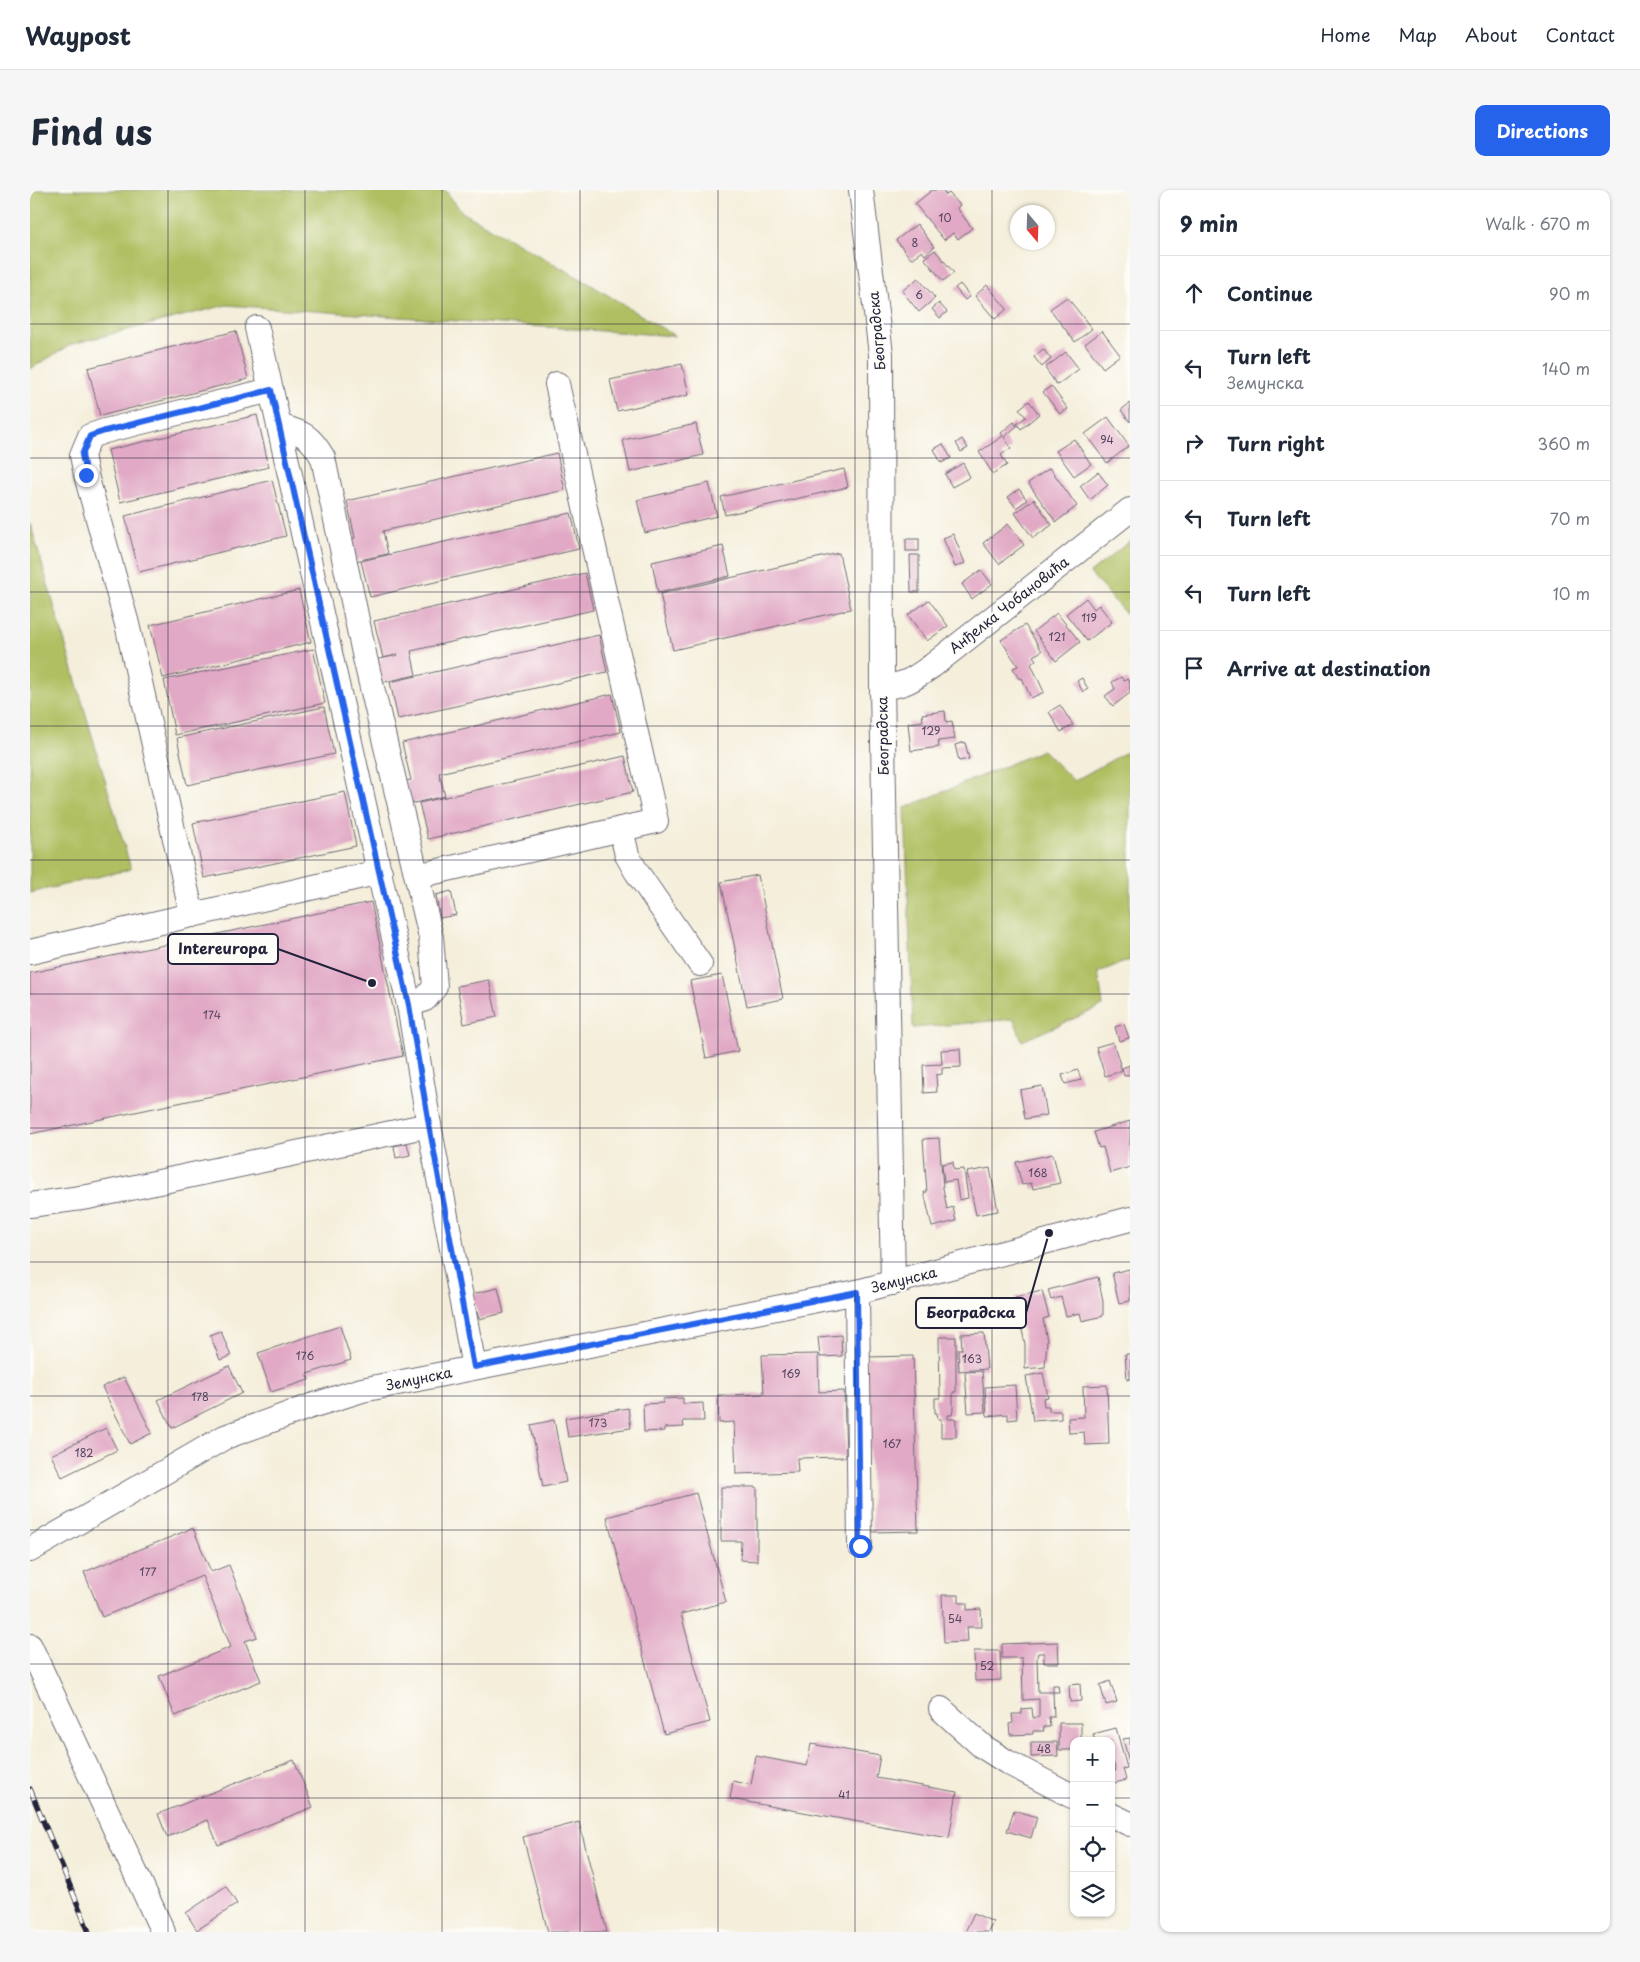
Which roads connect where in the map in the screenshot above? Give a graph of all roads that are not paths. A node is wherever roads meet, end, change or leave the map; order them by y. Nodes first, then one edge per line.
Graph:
1 (861, 190) edge
2 (257, 328) dead end
3 (557, 384) dead end
4 (271, 390) junction
5 (279, 426) junction
6 (1130, 510) edge
7 (882, 687) junction
8 (621, 829) junction
9 (380, 872) junction
10 (417, 876) junction
11 (192, 915) junction
12 (30, 952) edge
13 (700, 964) dead end
14 (409, 1005) junction
15 (429, 1125) junction
16 (30, 1205) edge
17 (1130, 1219) edge
18 (893, 1283) junction
19 (857, 1292) junction
20 (474, 1367) junction
21 (860, 1546) dead end
22 (30, 1550) edge
23 (30, 1646) edge
24 (941, 1709) dead end
25 (1070, 1795) edge
26 (1115, 1817) edge
27 (1130, 1824) edge
28 (163, 1932) edge

1 - 7 street, Београдска
2 - 4 street
3 - 8 street
4 - 5 street
4 - 11 street
5 - 9 street
5 - 10 street
6 - 7 street, Анђелка Чобановића
7 - 18 street, Београдска
8 - 10 street
8 - 13 street
9 - 11 street
9 - 14 street
10 - 14 street
11 - 12 street
14 - 15 street
15 - 16 street
15 - 20 street
17 - 18 street, Земунска
18 - 19 street, Земунска
19 - 20 street, Земунска
19 - 21 street
20 - 22 street, Земунска
23 - 28 street
24 - 25 street
26 - 27 street

